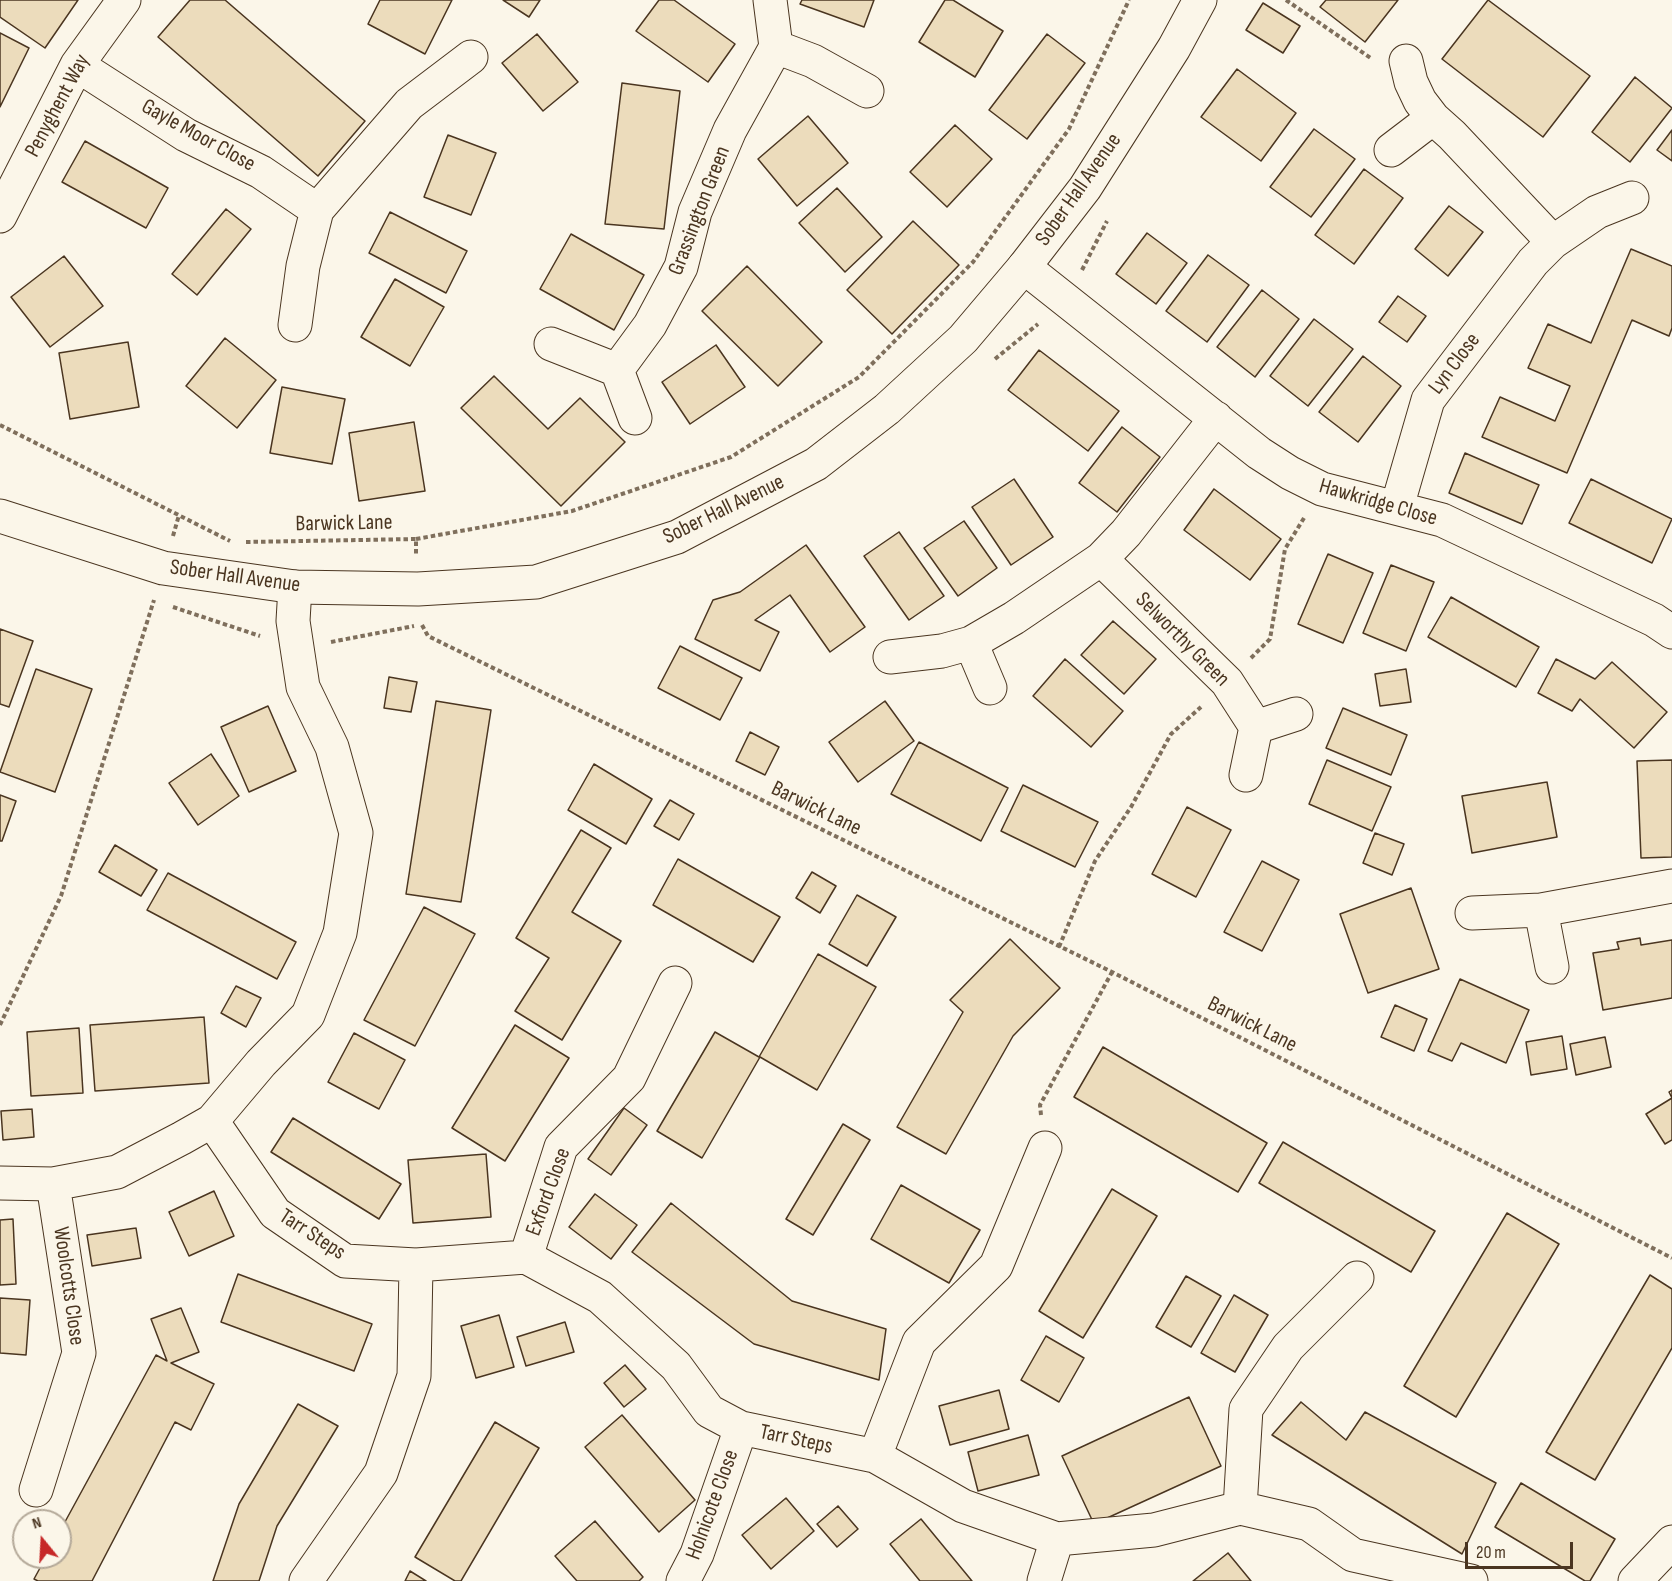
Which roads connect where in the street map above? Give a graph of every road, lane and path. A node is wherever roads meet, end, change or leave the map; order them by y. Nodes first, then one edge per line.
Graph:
1 (124, 0) edge
2 (770, 0) edge
3 (1129, 0) edge
4 (1200, 0) edge
5 (1286, 0) edge
6 (776, 47) junction
7 (471, 57) dead end
8 (77, 65) junction
9 (1409, 72) joint
10 (867, 91) dead end
11 (1433, 118) junction
12 (1391, 150) dead end
13 (1632, 198) dead end
14 (317, 210) junction
15 (0, 216) edge
16 (1552, 242) junction
17 (1024, 267) junction
18 (295, 325) dead end
19 (551, 344) dead end
20 (617, 370) junction
21 (635, 418) dead end
22 (1216, 418) junction
23 (0, 425) edge
24 (1322, 489) junction
25 (1396, 507) junction
26 (179, 515) junction
27 (0, 516) edge
28 (416, 539) junction
29 (233, 542) dead end
30 (245, 542) dead end
31 (1101, 559) junction
32 (163, 568) junction
33 (295, 587) junction
34 (418, 589) junction
35 (1672, 632) edge
36 (971, 643) junction
37 (890, 657) dead end
38 (1227, 682) junction
39 (990, 688) dead end
40 (1296, 714) dead end
41 (1256, 727) junction
42 (1246, 775) dead end
43 (1672, 886) edge
44 (1541, 910) junction
45 (1472, 913) dead end
46 (1059, 947) junction
47 (1552, 967) dead end
48 (1112, 972) junction
49 (675, 983) dead end
50 (0, 1025) edge
51 (212, 1121) junction
52 (1045, 1148) joint
53 (0, 1183) edge
54 (53, 1184) junction
55 (526, 1257) junction
56 (1672, 1258) edge
57 (416, 1265) junction
58 (1357, 1278) dead end
59 (741, 1428) junction
60 (875, 1456) junction
61 (36, 1490) dead end
62 (1240, 1508) junction
63 (1058, 1539) junction
64 (1672, 1542) edge
65 (1350, 1568) edge
66 (306, 1581) edge
67 (683, 1581) edge
68 (1044, 1581) edge
69 (1471, 1581) edge
70 (1635, 1581) edge

1 - 8 street, Penyghent Way
2 - 6 street
3 - 28 path
4 - 17 street, Sober Hall Avenue
5 - 9 path
6 - 10 street
6 - 20 street, Grassington Green
7 - 14 street
8 - 14 street, Gayle Moor Close
8 - 15 street, Penyghent Way
9 - 11 street
11 - 12 street
11 - 16 street
13 - 16 street, Lyn Close
14 - 18 street
16 - 25 street, Lyn Close
17 - 22 street, Hawkridge Close
17 - 34 street, Sober Hall Avenue
19 - 20 street
20 - 21 street
22 - 24 street, Hawkridge Close
22 - 31 street
23 - 26 path
24 - 25 street, Hawkridge Close
24 - 38 path
25 - 35 street, Hawkridge Close
26 - 29 path
26 - 32 path
27 - 32 street, Sober Hall Avenue
28 - 30 path, Barwick Lane
28 - 34 path, Barwick Lane
31 - 36 street
31 - 38 street, Selworthy Green
32 - 33 street, Sober Hall Avenue
32 - 50 path
33 - 34 street, Sober Hall Avenue
33 - 51 street
34 - 46 path, Barwick Lane
36 - 37 street
36 - 39 street
38 - 41 street, Selworthy Green
38 - 46 path
40 - 41 street
41 - 42 street
43 - 44 street
44 - 45 street
44 - 47 street
46 - 48 path, Barwick Lane
48 - 52 path
48 - 56 path, Barwick Lane
49 - 55 street, Exford Close
51 - 54 street
51 - 57 street, Tarr Steps
52 - 60 street
53 - 54 street
54 - 61 street, Woolcotts Close
55 - 57 street, Tarr Steps
55 - 59 street, Tarr Steps
57 - 66 street
58 - 62 street
59 - 60 street, Tarr Steps
59 - 67 street, Holnicote Close
60 - 63 street, Tarr Steps
62 - 63 street, Tarr Steps
62 - 65 street, Tarr Steps
63 - 68 street
64 - 70 street
65 - 69 street, Tarr Steps

